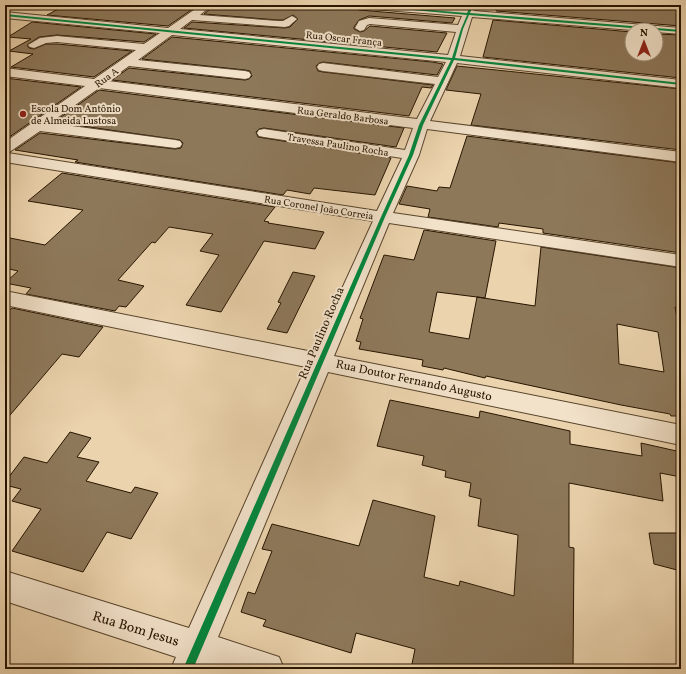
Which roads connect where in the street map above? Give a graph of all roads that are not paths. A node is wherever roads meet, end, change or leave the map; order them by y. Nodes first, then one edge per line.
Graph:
1 (359, 5) edge
2 (206, 6) edge
3 (471, 9) edge
4 (189, 11) edge
5 (5, 14) edge
6 (292, 18) dead end
7 (360, 28) dead end
8 (462, 29) junction
9 (170, 31) junction
10 (681, 31) edge
11 (34, 45) dead end
12 (146, 48) junction
13 (453, 59) junction
14 (126, 62) junction
15 (323, 68) dead end
16 (5, 72) edge
17 (245, 75) dead end
18 (443, 81) junction
19 (96, 84) junction
20 (681, 84) edge
21 (421, 125) junction
22 (37, 126) junction
23 (264, 133) dead end
24 (176, 144) dead end
25 (5, 149) edge
26 (411, 155) junction
27 (5, 157) edge
28 (681, 157) edge
29 (383, 217) junction
30 (681, 261) edge
31 (5, 298) edge
32 (321, 361) junction
33 (681, 435) edge
34 (5, 586) edge
35 (193, 658) edge
36 (267, 669) edge

1 - 3 street
2 - 4 street, Rua A
3 - 8 street, Rua Paulino Rocha
3 - 10 street
4 - 6 street
4 - 9 street, Rua A
5 - 9 street, Rua Oscar França
7 - 8 street
8 - 13 street, Rua Paulino Rocha
9 - 12 street, Rua A
9 - 13 street, Rua Oscar França
11 - 12 street
12 - 14 street, Rua A
13 - 18 street, Rua Paulino Rocha
13 - 20 street, Rua Oscar França
14 - 17 street
14 - 19 street, Rua A
15 - 18 street
16 - 19 street, Rua Geraldo Barbosa
18 - 21 street, Rua Paulino Rocha
19 - 21 street, Rua Geraldo Barbosa
19 - 22 street, Rua A
21 - 26 street, Rua Paulino Rocha
21 - 28 street, Rua Geraldo Barbosa
22 - 24 street
22 - 25 street, Rua A
23 - 26 street, Travessa Paulino Rocha
26 - 29 street, Rua Paulino Rocha
27 - 29 street, Rua Coronel João Correia
29 - 30 street, Rua Coronel João Correia
29 - 32 street, Rua Paulino Rocha
31 - 32 street, Rua Doutor Fernando Augusto
32 - 33 street, Rua Doutor Fernando Augusto
32 - 35 street, Rua Paulino Rocha
34 - 35 street, Rua Bom Jesus
35 - 36 street, Rua Bom Jesus

